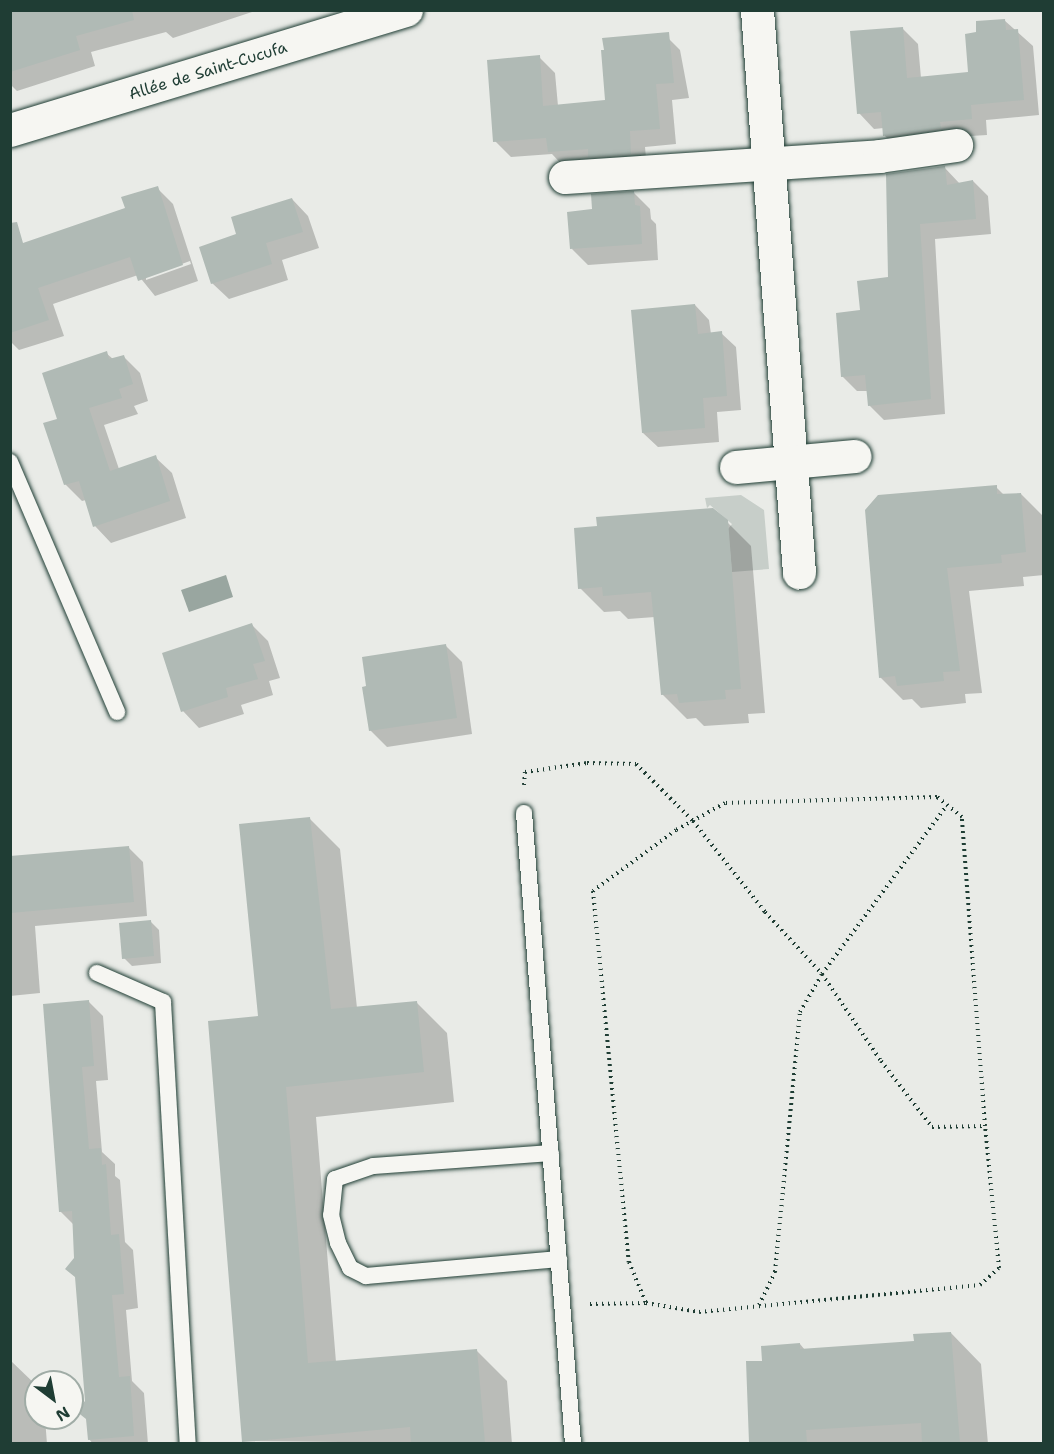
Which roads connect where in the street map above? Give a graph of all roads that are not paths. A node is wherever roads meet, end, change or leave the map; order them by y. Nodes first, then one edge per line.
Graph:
1 (406, 10) edge
2 (757, 10) edge
3 (347, 16) edge
4 (10, 130) edge
5 (956, 146) dead end
6 (768, 163) junction
7 (565, 177) dead end
8 (854, 456) dead end
9 (10, 462) edge
10 (791, 462) junction
11 (736, 467) dead end
12 (800, 572) dead end
13 (117, 712) dead end
14 (524, 813) road end
15 (97, 973) dead end
16 (551, 1153) junction
17 (559, 1259) junction
18 (188, 1443) edge
19 (573, 1443) edge

1 - 3 street, Allée de Saint-Cucufa
2 - 6 street
3 - 4 street, Allée de Saint-Cucufa
5 - 6 street
6 - 7 street
6 - 10 street
8 - 10 street
9 - 13 lane
10 - 11 street
10 - 12 street
14 - 16 lane
15 - 18 lane
16 - 17 lane
16 - 17 lane
17 - 19 lane

